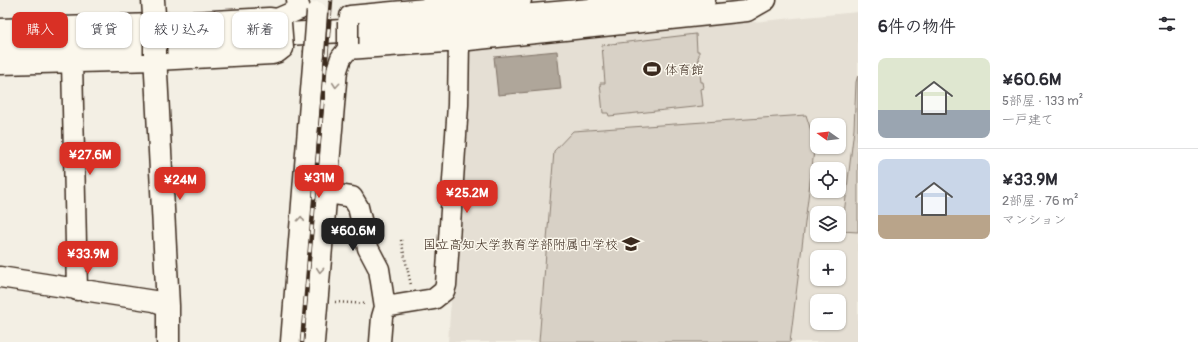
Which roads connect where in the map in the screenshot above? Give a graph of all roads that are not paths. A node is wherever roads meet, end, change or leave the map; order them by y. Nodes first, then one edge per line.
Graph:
1 (153, 0) edge
2 (297, 0) edge
3 (521, 0) edge
4 (704, 0) edge
5 (766, 0) edge
6 (317, 6) edge
7 (154, 12) edge
8 (350, 13) edge
9 (288, 16) edge
10 (140, 27) edge
11 (0, 29) edge
12 (459, 41) junction
13 (0, 46) edge
14 (348, 47) junction
15 (156, 48) edge
16 (283, 48) edge
17 (156, 57) junction
18 (72, 62) junction
19 (0, 64) edge
20 (327, 193) junction
21 (0, 277) edge
22 (77, 290) junction
23 (168, 306) junction
24 (385, 307) junction
25 (168, 342) edge
26 (291, 342) edge
27 (314, 342) edge
28 (380, 342) edge

1 - 7 street
2 - 9 street
3 - 8 street
4 - 13 street
5 - 12 street
26 -> 6 street, bridge
8 - 14 street, bridge
10 - 11 street
12 - 14 street
12 - 24 street
14 -> 20 street
15 - 17 street, bridge
16 - 17 street, bridge
17 - 18 street
17 - 23 street
18 - 19 street
18 - 22 street
20 - 24 street
20 -> 27 street
21 - 22 street
22 - 23 street
23 - 25 street
24 - 28 street

